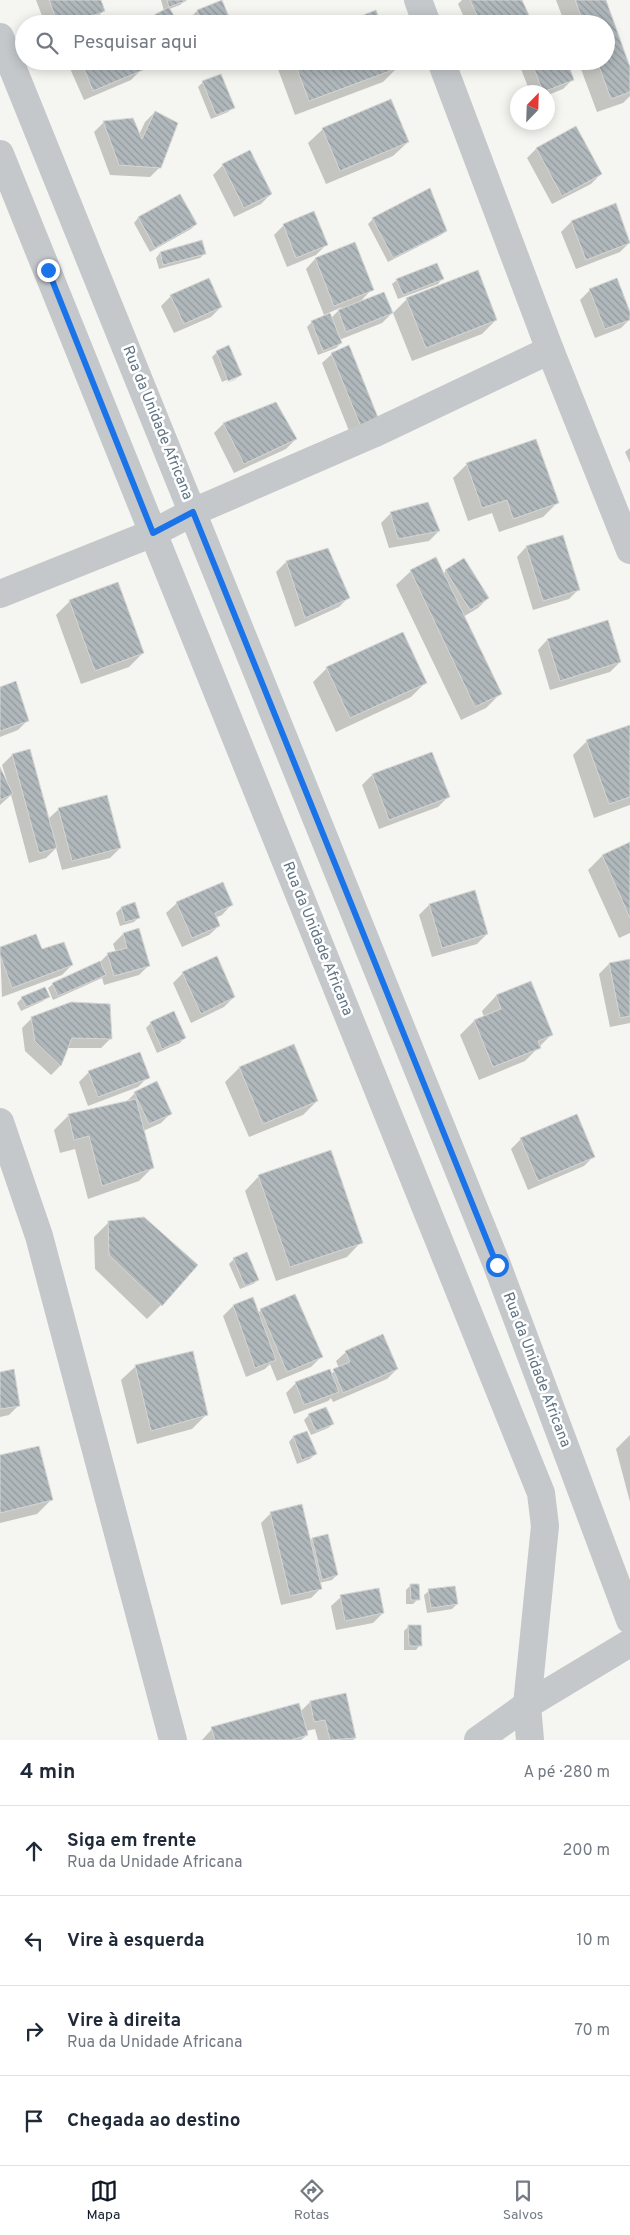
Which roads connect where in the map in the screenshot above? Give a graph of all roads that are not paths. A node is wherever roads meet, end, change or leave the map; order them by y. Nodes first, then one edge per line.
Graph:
1 (418, 0) edge
2 (424, 15) edge
3 (0, 36) edge
4 (444, 70) edge
5 (0, 154) edge
6 (550, 350) junction
7 (193, 512) junction
8 (153, 533) junction
9 (630, 550) edge
10 (0, 594) edge
11 (0, 1122) edge
12 (630, 1620) edge
13 (630, 1643) edge
14 (527, 1705) junction
15 (173, 1740) edge
16 (478, 1740) edge
17 (530, 1740) edge

1 - 2 street
3 - 7 street, Rua da Unidade Africana
4 - 6 street
5 - 8 street, Rua da Unidade Africana
6 - 7 street
6 - 9 street
7 - 8 street
7 - 12 street, Rua da Unidade Africana
8 - 10 street
8 - 14 street, Rua da Unidade Africana
11 - 15 street
13 - 14 street
14 - 16 street
14 - 17 street, Rua da Unidade Africana

